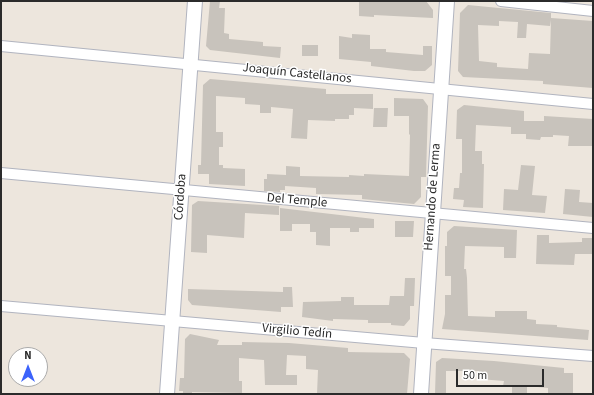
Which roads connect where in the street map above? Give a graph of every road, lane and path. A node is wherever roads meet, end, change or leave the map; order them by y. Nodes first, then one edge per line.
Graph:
1 (195, 1) edge
2 (447, 1) edge
3 (501, 1) edge
4 (593, 11) edge
5 (1, 46) edge
6 (190, 63) junction
7 (441, 89) junction
8 (593, 104) edge
9 (1, 173) edge
10 (182, 190) junction
11 (432, 213) junction
12 (593, 228) edge
13 (1, 306) edge
14 (172, 321) junction
15 (424, 343) junction
16 (593, 356) edge
17 (167, 394) edge
18 (421, 394) edge

1 - 6 main road, Córdoba
2 - 7 main road, Hernando de Lerma
3 - 4 street
5 - 6 street, Joaquín Castellanos
6 - 7 street, Joaquín Castellanos
6 - 10 main road, Córdoba
7 - 8 street, Joaquín Castellanos
7 - 11 main road, Hernando de Lerma
9 - 10 street, Del Temple
10 - 11 street, Del Temple
10 - 14 main road, Córdoba
11 - 12 street, Del Temple
11 - 15 main road, Hernando de Lerma
13 - 14 street, Virgilio Tedín
14 - 15 street, Virgilio Tedín
14 - 17 main road, Córdoba
15 - 16 street, Virgilio Tedín
15 - 18 main road, Hernando de Lerma

